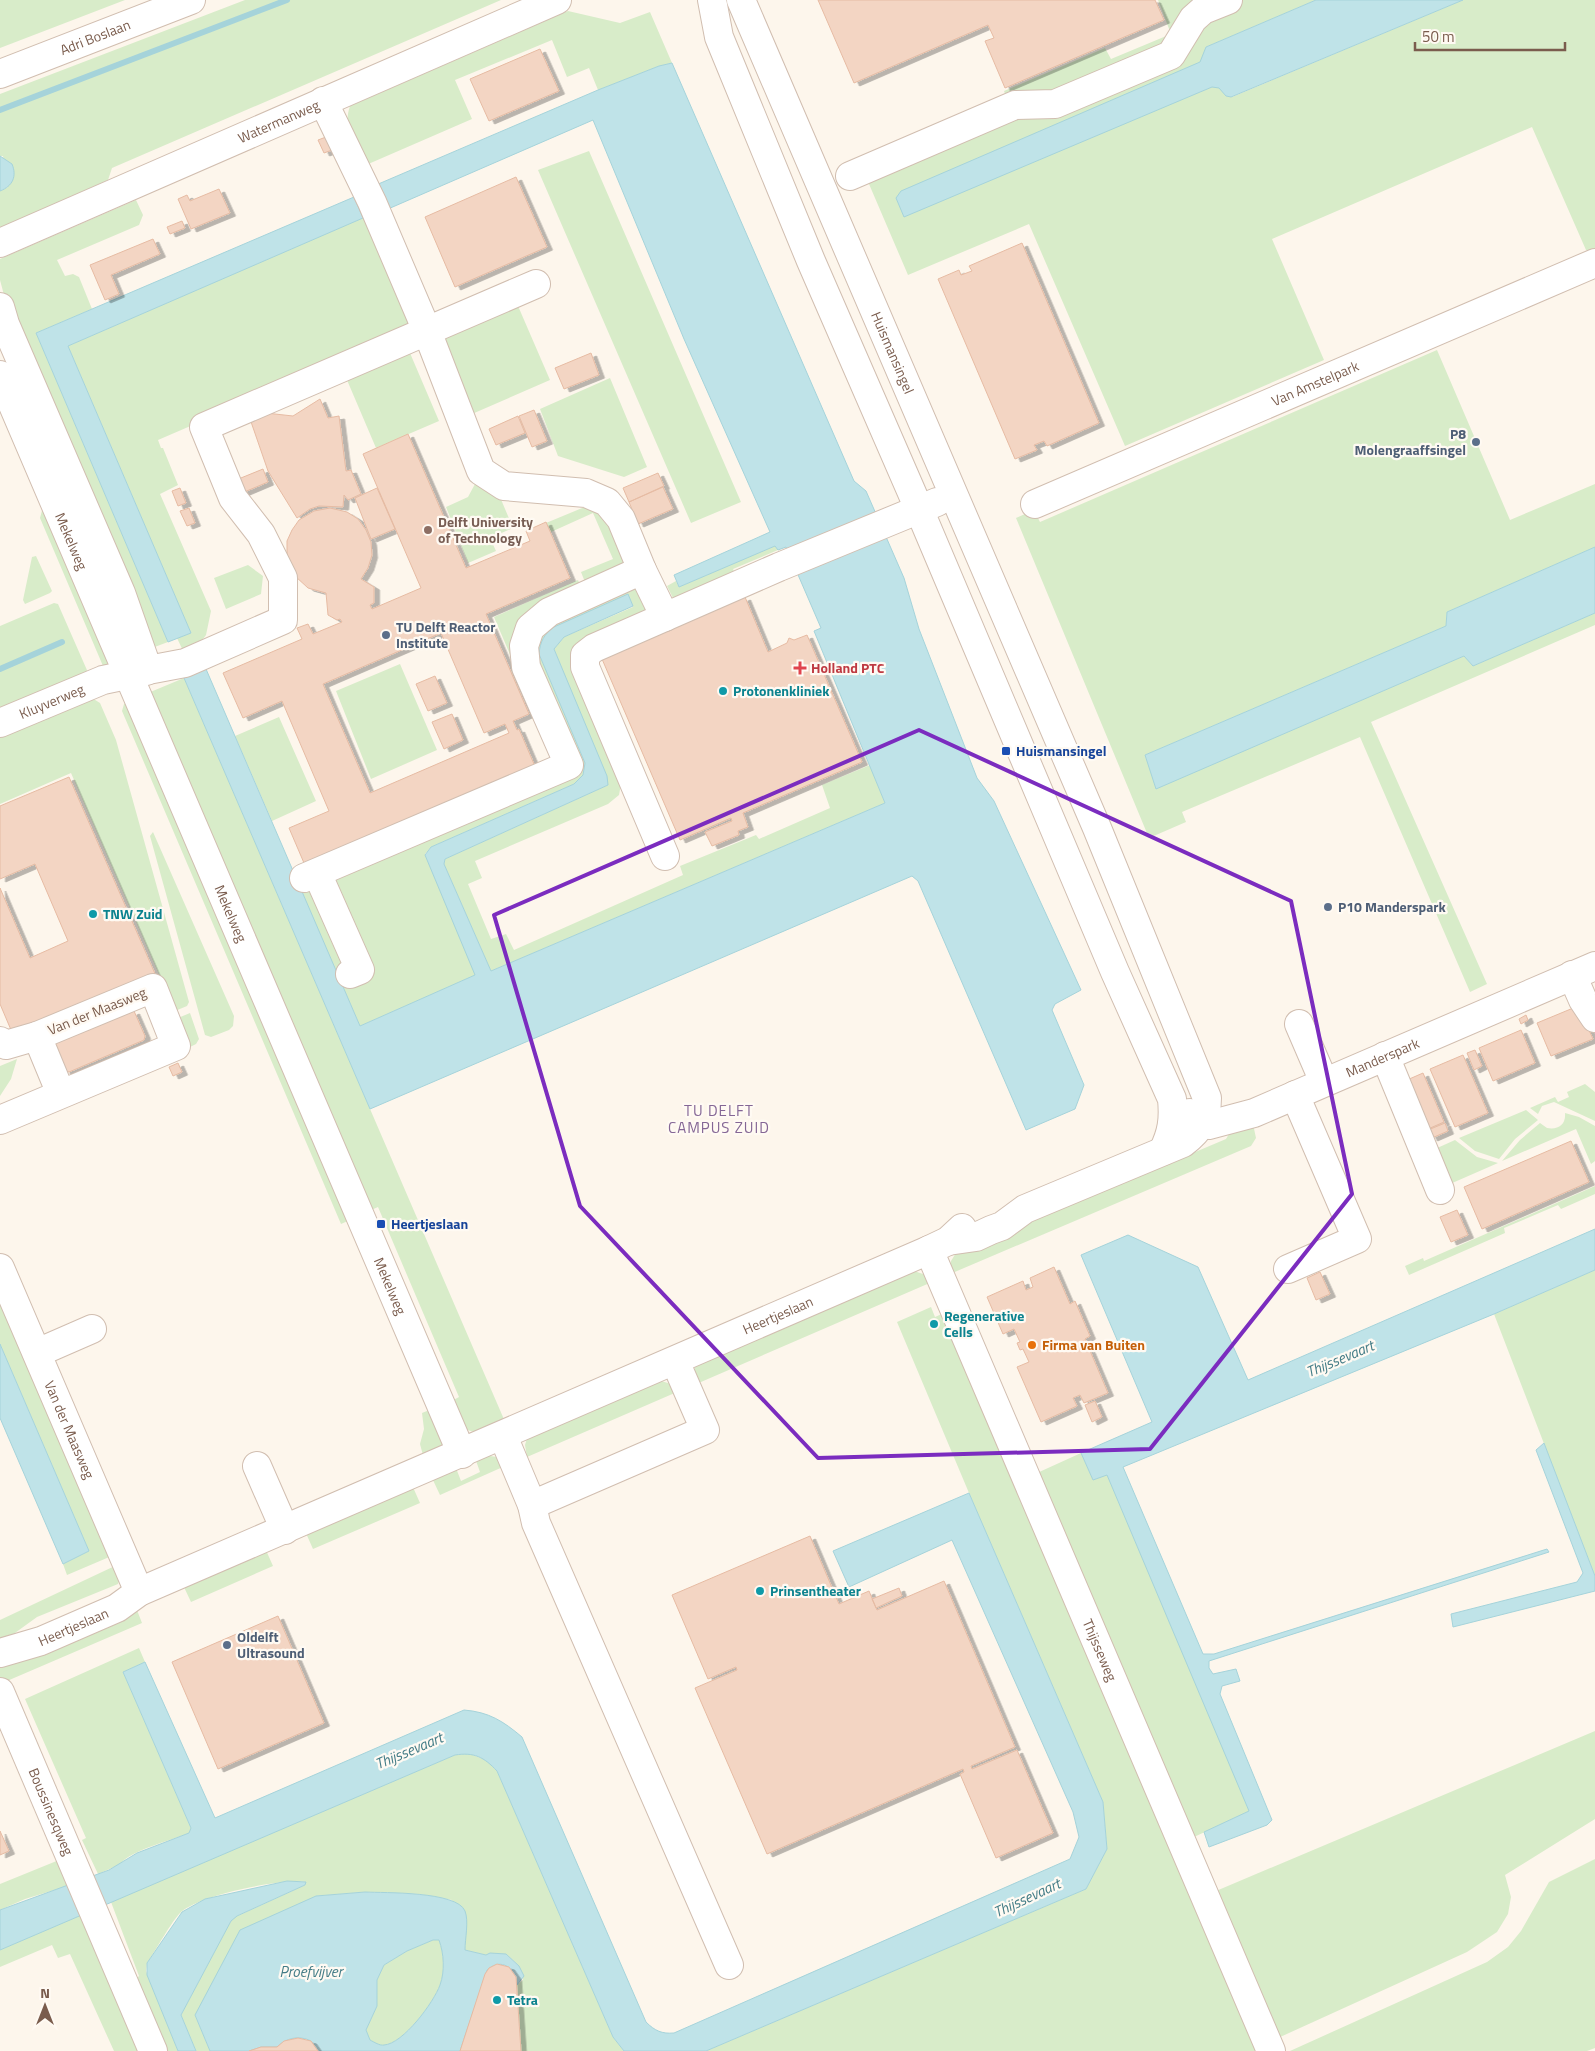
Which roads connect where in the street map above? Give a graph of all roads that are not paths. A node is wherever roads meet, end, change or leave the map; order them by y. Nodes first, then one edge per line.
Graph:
1 (191, 0) edge
2 (556, 0) edge
3 (712, 0) edge
4 (741, 0) edge
5 (1228, 0) edge
6 (0, 74) edge
7 (323, 102) junction
8 (850, 176) dead end
9 (0, 243) edge
10 (1595, 263) edge
11 (536, 284) dead end
12 (0, 307) edge
13 (427, 331) junction
14 (0, 375) edge
15 (953, 496) junction
16 (1036, 504) dead end
17 (919, 509) junction
18 (642, 570) junction
19 (664, 617) junction
20 (126, 675) junction
21 (0, 723) edge
22 (665, 856) dead end
23 (1584, 971) edge
24 (350, 974) dead end
25 (1595, 1018) edge
26 (1299, 1024) dead end
27 (37, 1036) junction
28 (0, 1041) edge
29 (1385, 1056) junction
30 (1324, 1082) junction
31 (61, 1094) junction
32 (1295, 1095) junction
33 (1172, 1099) junction
34 (0, 1120) edge
35 (1204, 1123) junction
36 (1163, 1151) junction
37 (1440, 1190) dead end
38 (938, 1245) junction
39 (0, 1268) edge
40 (1288, 1269) dead end
41 (92, 1329) dead end
42 (37, 1353) junction
43 (675, 1361) junction
44 (503, 1436) junction
45 (462, 1454) junction
46 (257, 1466) dead end
47 (532, 1505) junction
48 (285, 1530) junction
49 (138, 1592) junction
50 (1, 1652) edge
51 (0, 1692) edge
52 (729, 1965) dead end
53 (153, 2051) edge
54 (1271, 2051) edge

1 - 6 street, Adri Boslaan
2 - 7 street, Watermanweg
3 - 17 street
4 - 15 street, Huismansingel
5 - 8 street
7 - 9 street, Watermanweg
7 - 13 street
10 - 16 street, Van Amstelpark
11 - 13 street
12 - 20 street
13 - 18 street
13 - 20 street, Kluyverweg
14 - 20 street, Mekelweg
15 - 17 street
15 - 35 street, Huismansingel
17 - 19 street
17 - 33 street
18 - 19 street
18 - 24 street
19 - 22 street
20 - 21 street, Kluyverweg
20 - 45 street, Mekelweg
23 - 25 street
23 - 29 street, Manderspark
26 - 30 street
27 - 28 street
27 - 31 street, Van der Maasweg
27 - 31 street, Van der Maasweg
29 - 30 street, Manderspark
29 - 37 street
30 - 32 street, Manderspark
31 - 34 street, Van der Maasweg
32 - 35 street, Manderspark
32 - 40 street
33 - 35 street
33 - 36 street
35 - 36 street, Heertjeslaan
36 - 38 street, Heertjeslaan
38 - 43 street, Heertjeslaan
38 - 54 street, Thijsseweg
39 - 42 street, Van der Maasweg
41 - 42 street
42 - 49 street, Van der Maasweg
43 - 44 street, Heertjeslaan
43 - 47 street
44 - 45 street, Heertjeslaan
44 - 47 street
45 - 48 street, Heertjeslaan
46 - 48 street
47 - 52 street
48 - 49 street, Heertjeslaan
49 - 50 street, Heertjeslaan
51 - 53 street, Boussinesqweg

